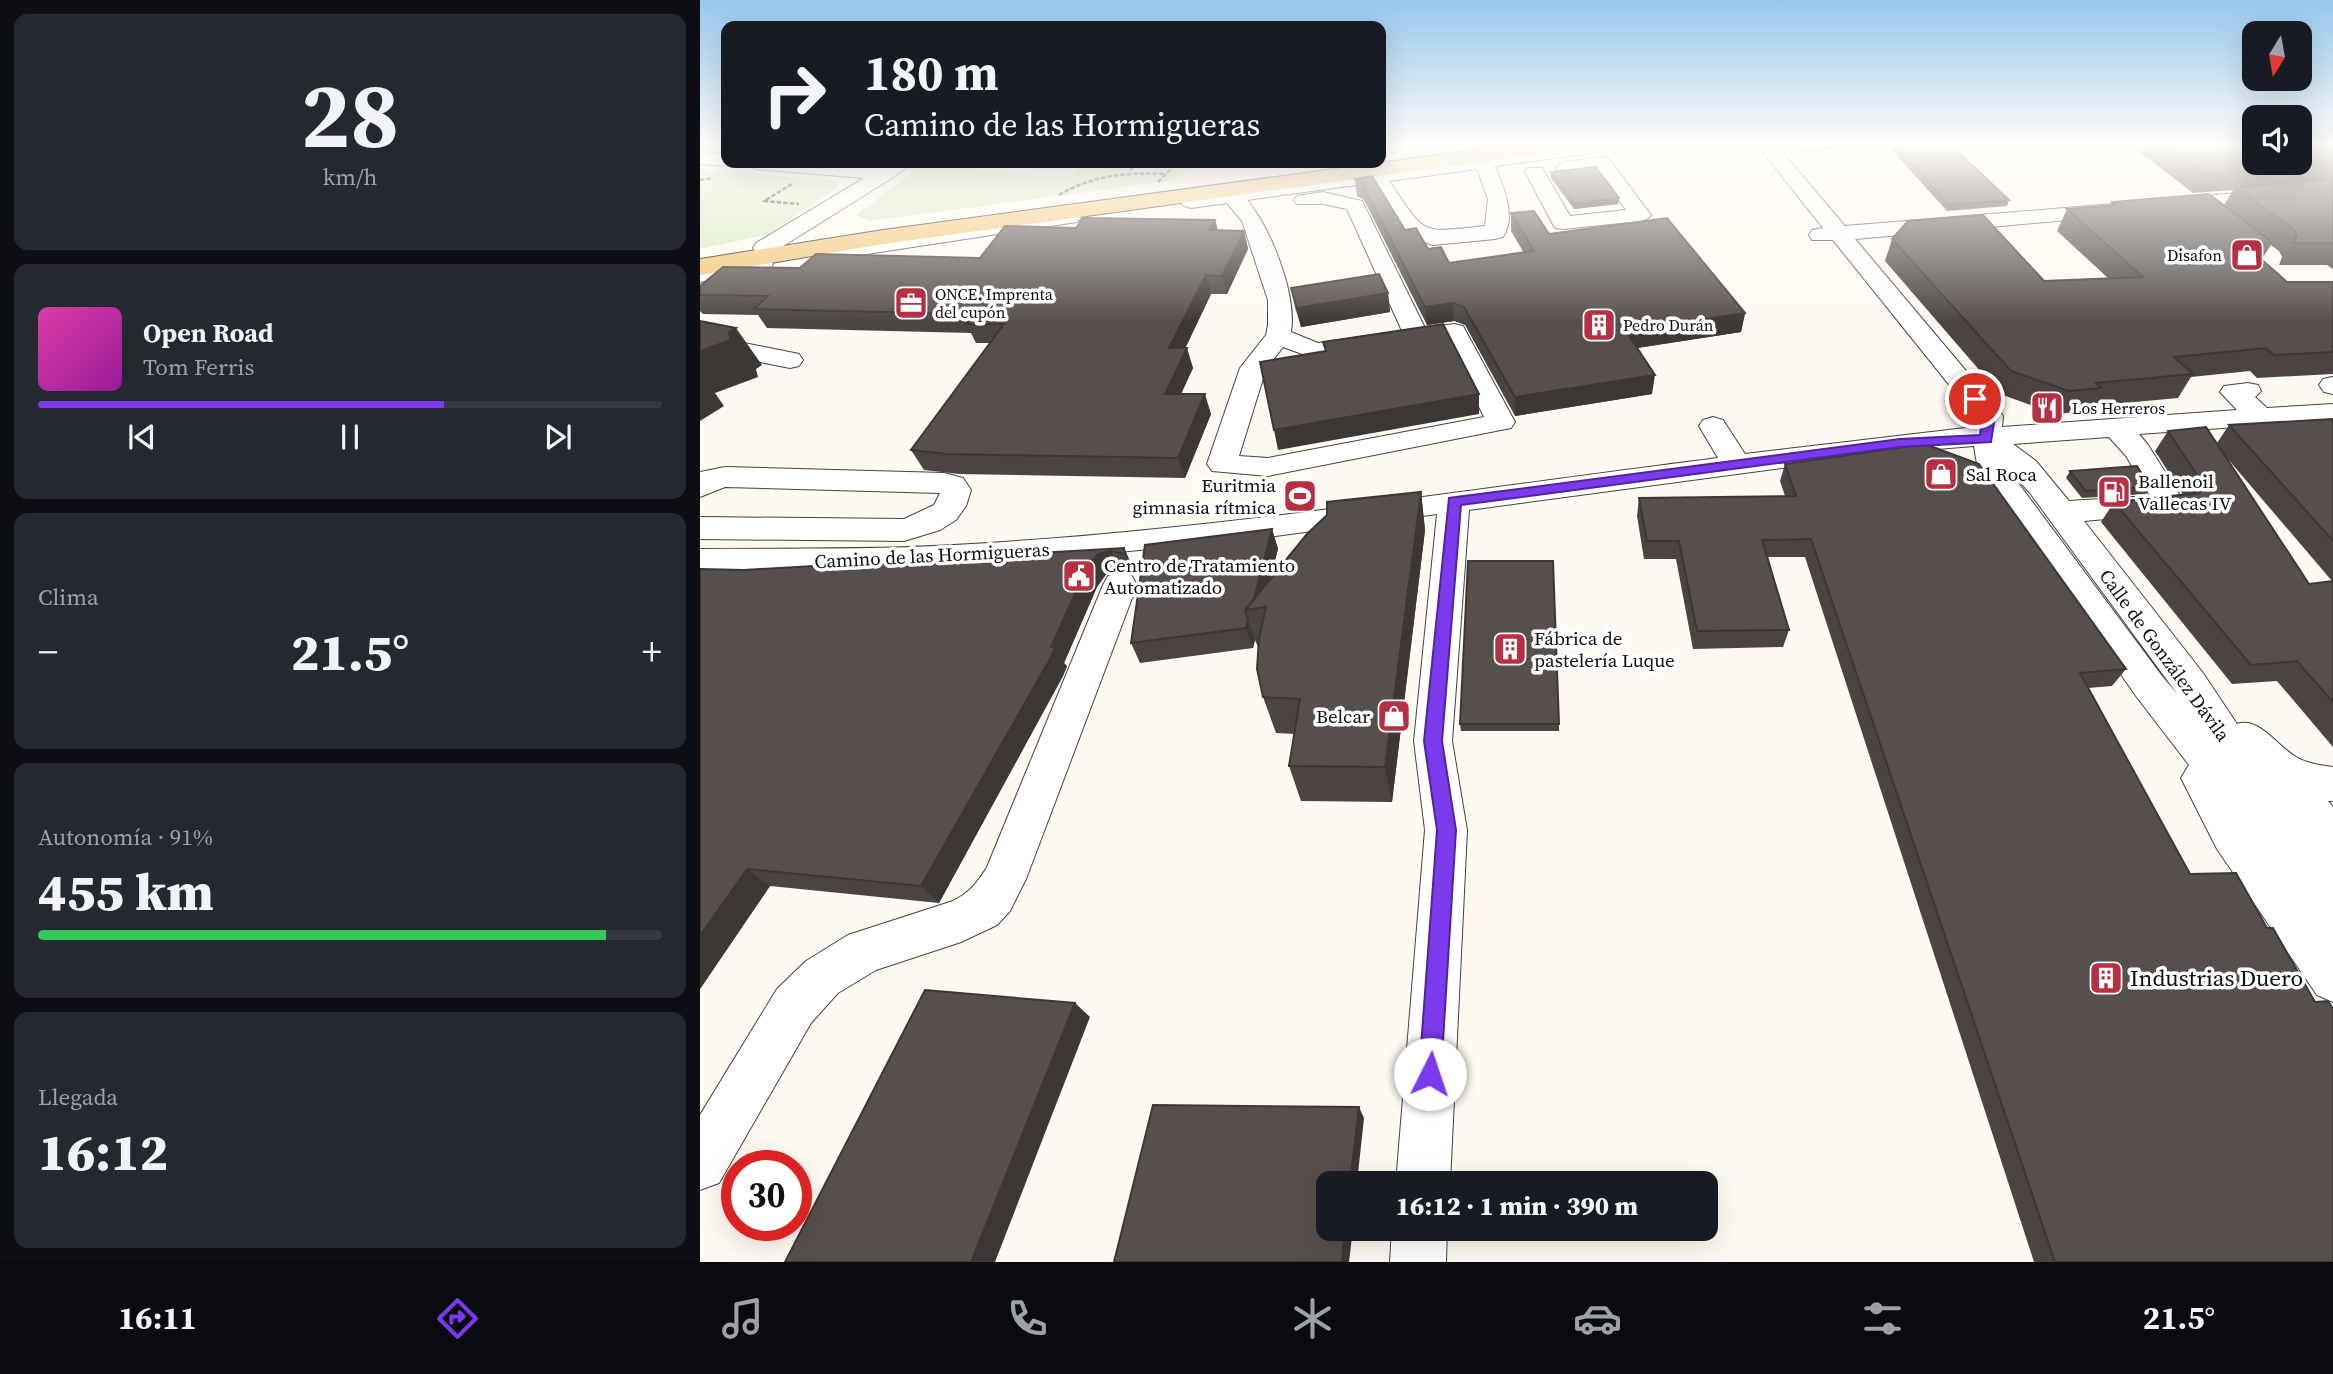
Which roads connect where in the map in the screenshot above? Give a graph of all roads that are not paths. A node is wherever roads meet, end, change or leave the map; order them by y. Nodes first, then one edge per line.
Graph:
1 (834, 205) edge
2 (844, 205) edge
3 (1076, 205) edge
4 (1119, 205) edge
5 (1166, 205) edge
6 (1239, 205) edge
7 (1291, 205) edge
8 (1355, 205) edge
9 (1399, 205) edge
10 (1497, 205) edge
11 (1553, 205) edge
12 (1633, 205) edge
13 (1804, 205) edge
14 (2172, 205) edge
15 (2202, 205) edge
16 (2157, 206) edge
17 (2130, 209) edge
18 (1252, 220) junction
19 (2229, 225) edge
20 (860, 232) junction
21 (1828, 234) junction
22 (764, 248) junction
23 (700, 260) edge
24 (700, 267) edge
25 (700, 275) edge
26 (1391, 282) junction
27 (1367, 286) edge
28 (1278, 335) junction
29 (1417, 337) junction
30 (700, 342) edge
31 (790, 360) dead end
32 (2248, 391) dead end
33 (2333, 412) edge
34 (2261, 418) junction
35 (1713, 426) dead end
36 (2117, 428) junction
37 (1987, 439) junction
38 (1737, 465) junction
39 (700, 487) edge
40 (1454, 502) junction
41 (2060, 512) junction
42 (700, 517) edge
43 (700, 528) edge
44 (889, 531) junction
45 (700, 561) edge
46 (1125, 565) junction
47 (2190, 683) junction
48 (2149, 686) junction
49 (2274, 766) junction
50 (2333, 784) edge
51 (2333, 838) edge
52 (2333, 881) edge
53 (2333, 928) edge
54 (2333, 979) edge
55 (700, 1164) edge
56 (1424, 1171) edge
57 (1419, 1241) edge
58 (1418, 1262) edge

1 - 22 street
2 - 20 street
3 - 20 main road
4 - 24 main road
5 - 25 street
6 - 18 street
7 - 18 street
8 - 26 street
9 - 10 street
11 - 12 street
13 - 21 street, Calle de González Dávila
14 - 16 street
15 - 19 street
17 - 21 street
18 - 28 street
20 - 22 main road
21 - 37 street, Calle de González Dávila
21 - 37 street, Calle de González Dávila
22 - 23 main road
26 - 27 street
26 - 29 street
28 - 29 street
28 - 29 street
30 - 31 street
32 - 34 street
33 - 34 street, Camino de las Hormigueras
34 - 36 street, Camino de las Hormigueras
35 - 38 street
36 - 37 street, Camino de las Hormigueras
36 - 41 street
37 - 38 street, Camino de las Hormigueras
37 - 41 street, Calle de González Dávila
37 - 48 street, Calle de González Dávila
38 - 40 street, Camino de las Hormigueras
39 - 44 street
40 - 46 street, Camino de las Hormigueras
40 - 56 street
41 - 47 street, Calle de González Dávila
42 - 44 street
43 - 44 street
45 - 46 street, Camino de las Hormigueras
46 - 55 street
47 - 49 street
47 - 52 street, Calle de González Dávila
48 - 53 street, Calle de González Dávila
48 - 54 street, Calle de González Dávila
49 - 50 street
49 - 51 street
57 - 58 street

